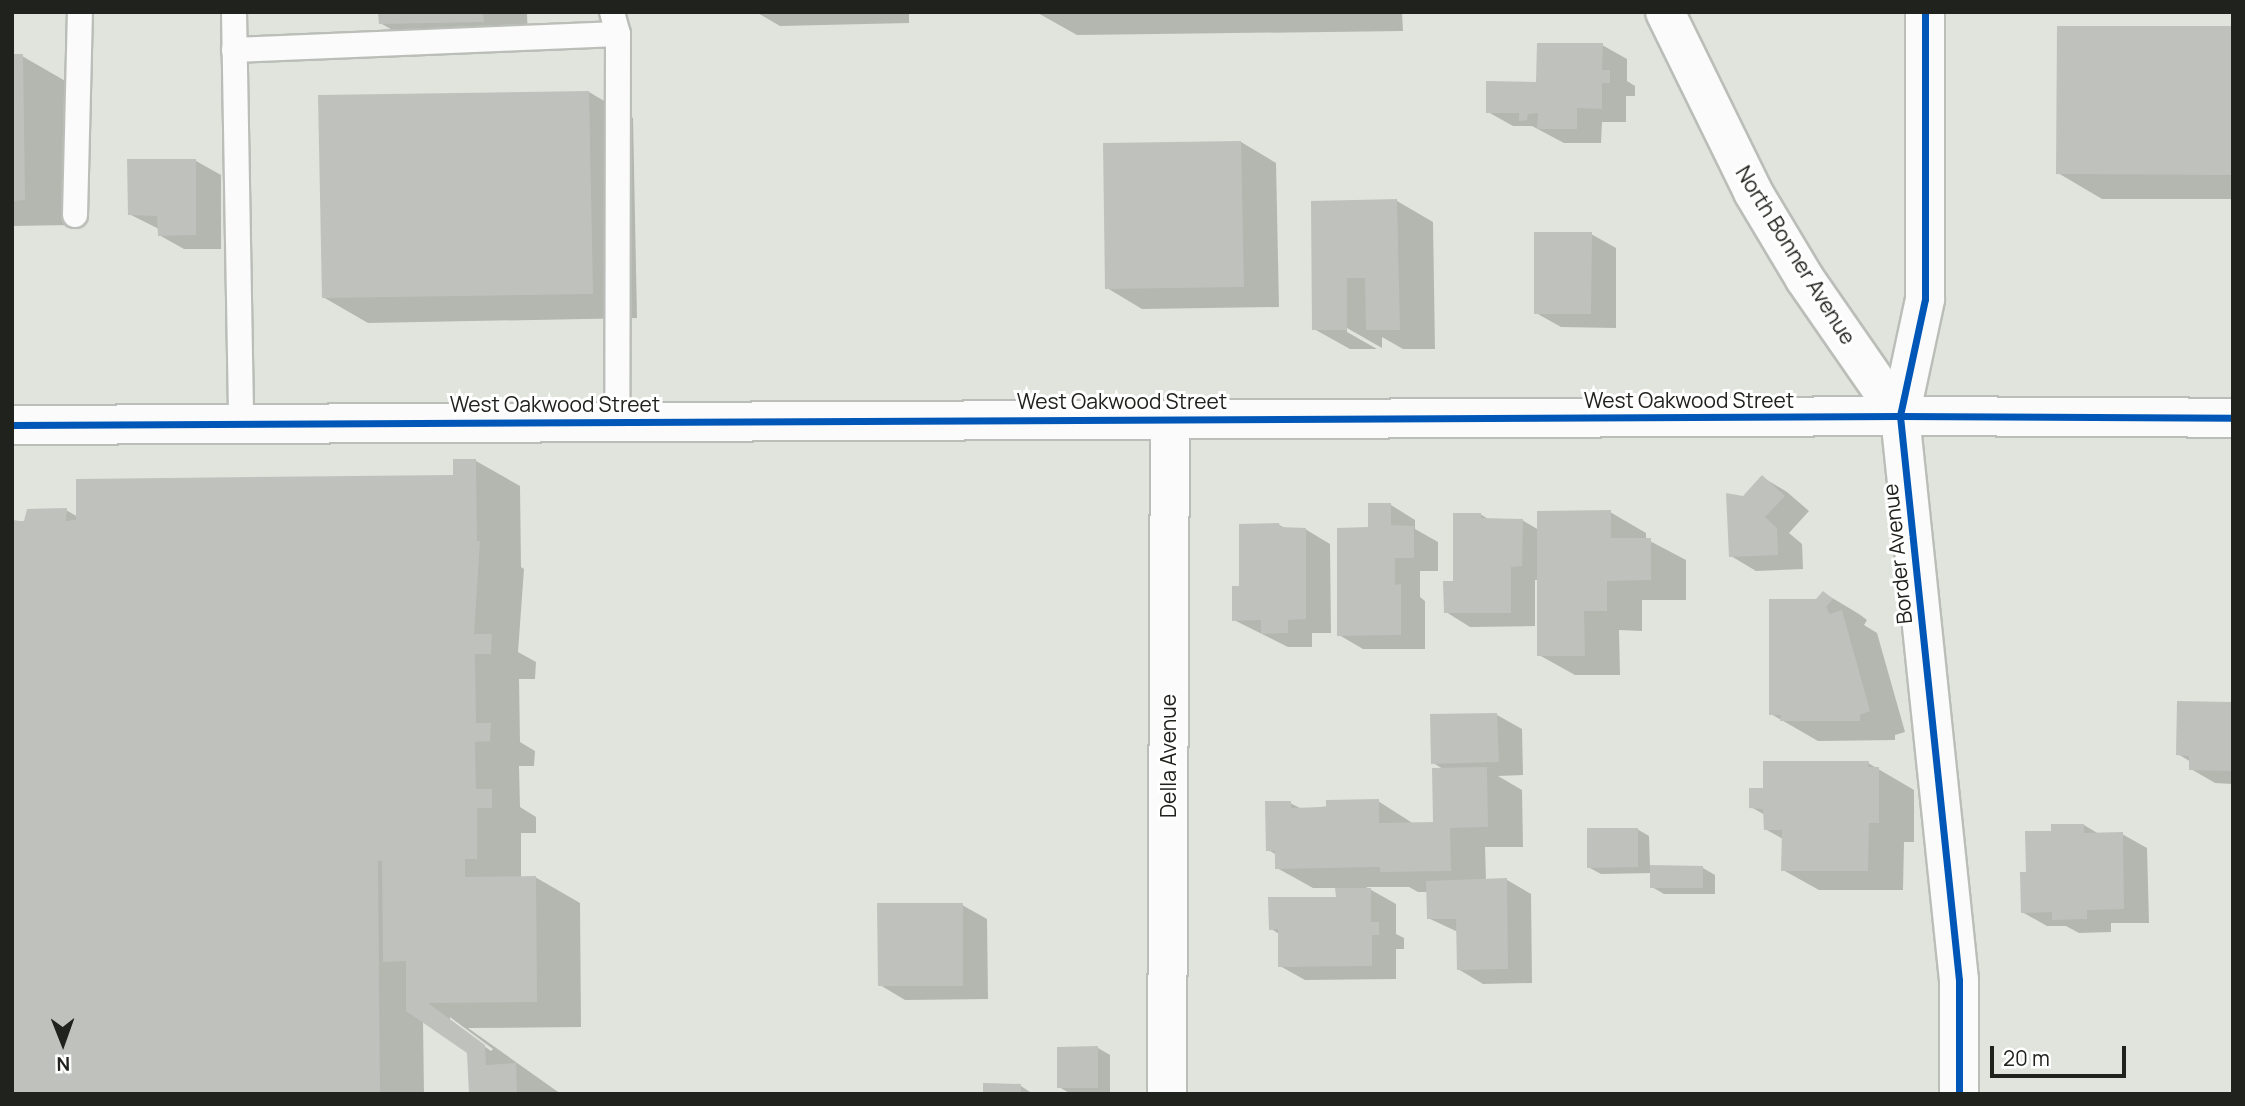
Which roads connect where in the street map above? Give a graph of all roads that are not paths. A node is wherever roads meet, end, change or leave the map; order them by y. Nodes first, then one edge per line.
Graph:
1 (80, 12) edge
2 (234, 12) edge
3 (1665, 12) edge
4 (1926, 12) edge
5 (615, 23) edge
6 (234, 50) junction
7 (75, 215) dead end
8 (1900, 416) junction
9 (2233, 418) edge
10 (1170, 419) junction
11 (617, 421) junction
12 (241, 424) junction
13 (12, 425) edge
14 (1167, 1094) edge
15 (1959, 1094) edge

1 - 7 lane
2 - 6 lane
3 - 8 street, North Bonner Avenue
4 - 8 street, Border Avenue
5 - 6 lane
5 - 11 lane
6 - 12 lane
8 - 9 street, West Oakwood Street
8 - 10 street, West Oakwood Street
8 - 15 street, Border Avenue
10 - 11 street, West Oakwood Street
10 - 14 street, Della Avenue
11 - 12 street, West Oakwood Street
12 - 13 street, West Oakwood Street

